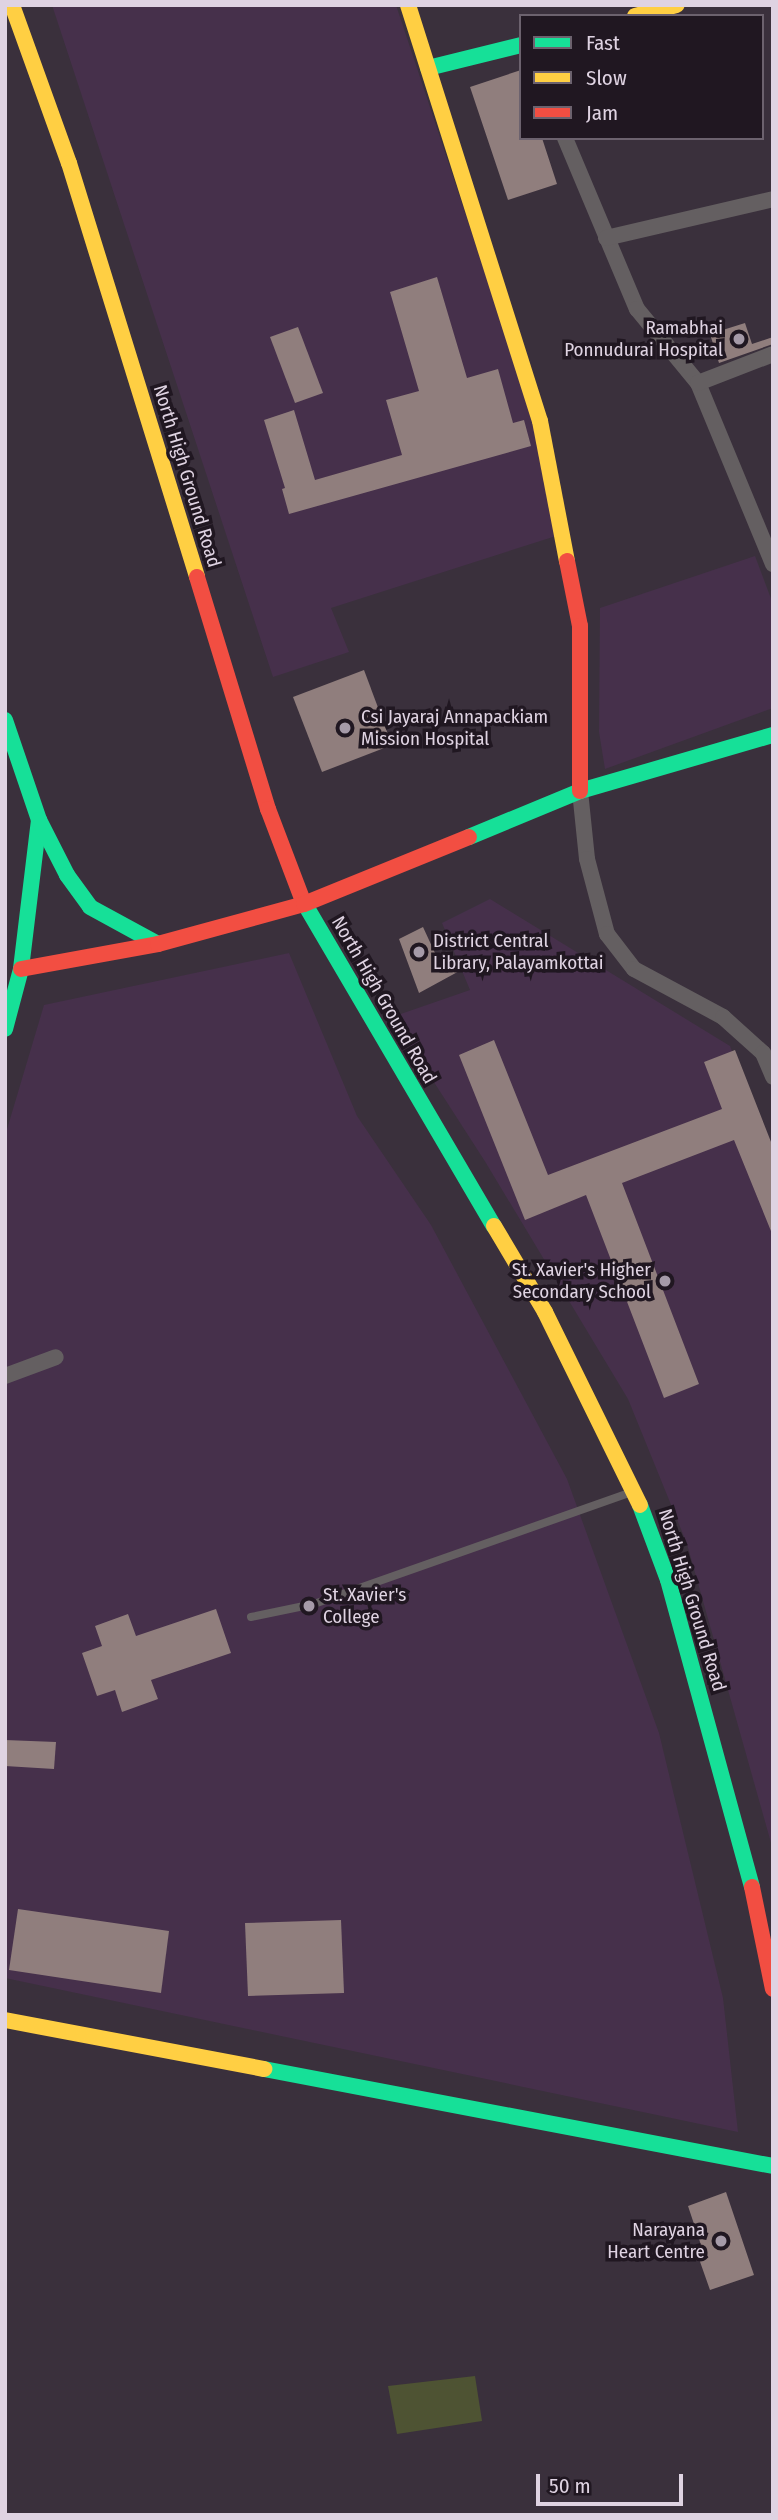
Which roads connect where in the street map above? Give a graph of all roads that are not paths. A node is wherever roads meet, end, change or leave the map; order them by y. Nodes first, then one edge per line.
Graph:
1 (12, 5) edge
2 (408, 5) edge
3 (677, 5) edge
4 (643, 14) edge
5 (519, 45) edge
6 (428, 68) junction
7 (566, 140) edge
8 (773, 199) edge
9 (606, 238) junction
10 (773, 354) edge
11 (698, 383) junction
12 (773, 564) edge
13 (7, 729) edge
14 (773, 735) edge
15 (580, 791) junction
16 (39, 820) junction
17 (304, 904) junction
18 (158, 944) junction
19 (21, 969) junction
20 (5, 1029) edge
21 (773, 1077) edge
22 (56, 1357) dead end
23 (5, 1376) edge
24 (635, 1490) junction
25 (251, 1617) dead end
26 (773, 1989) edge
27 (5, 2020) edge
28 (773, 2166) edge

1 - 17 main road, North High Ground Road
2 - 6 main road
3 - 4 main road
5 - 6 main road
6 - 15 main road
7 - 9 street
8 - 9 street
9 - 11 street
10 - 11 street
11 - 12 street
13 - 16 main road
14 - 15 main road
15 - 17 main road
15 - 21 street
16 - 18 main road
16 - 19 main road
17 - 18 main road
17 - 24 main road, North High Ground Road
18 - 19 main road
19 - 20 main road
22 - 23 street
24 - 25 lane
24 - 26 main road, North High Ground Road
27 - 28 main road

